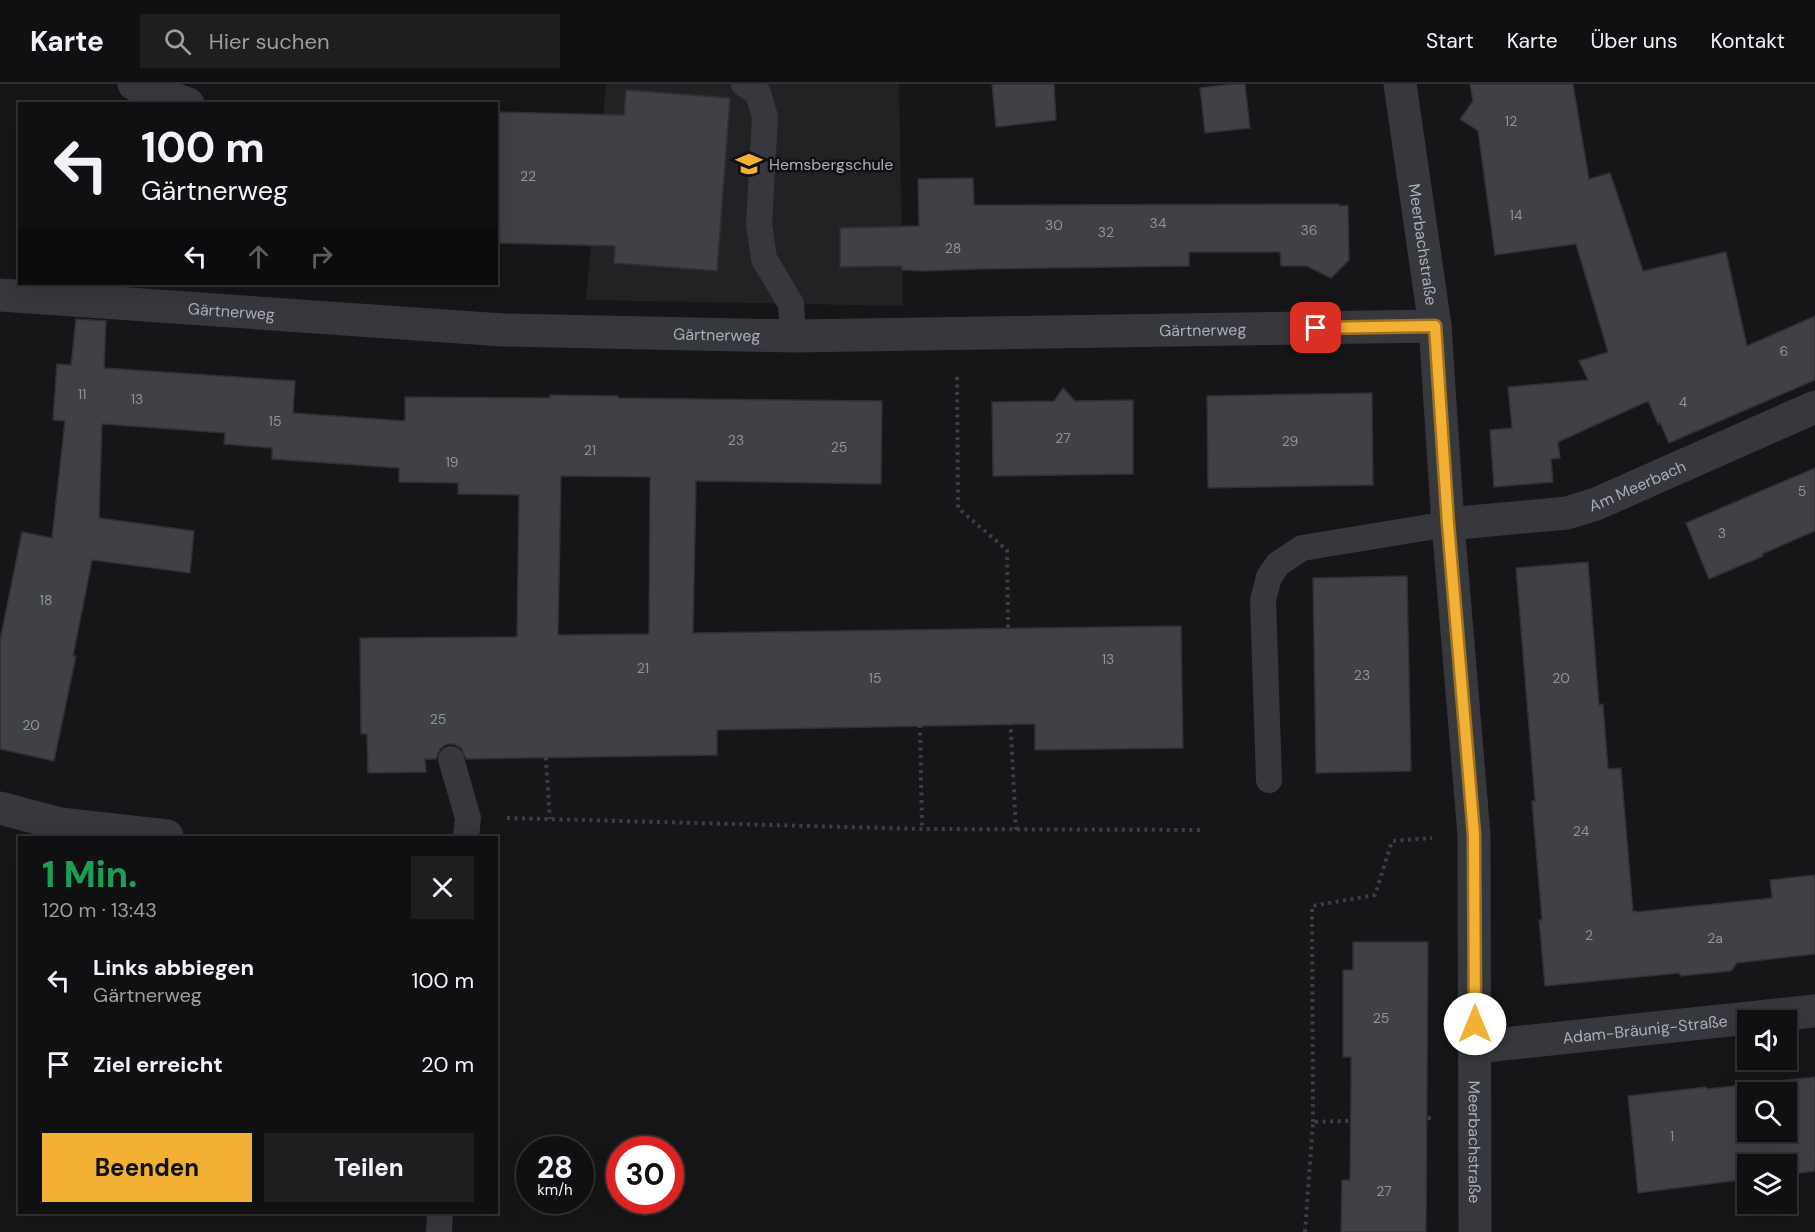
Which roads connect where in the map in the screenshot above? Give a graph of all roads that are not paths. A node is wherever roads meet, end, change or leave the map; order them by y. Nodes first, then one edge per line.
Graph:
1 (134, 84) edge
2 (744, 84) edge
3 (1400, 84) edge
4 (183, 102) edge
5 (0, 295) edge
6 (1435, 326) junction
7 (793, 336) junction
8 (1815, 407) edge
9 (1448, 524) junction
10 (451, 759) dead end
11 (1269, 780) dead end
12 (0, 808) edge
13 (467, 827) edge
14 (167, 836) edge
15 (1815, 1011) edge
16 (1475, 1047) junction
17 (440, 1214) edge
18 (439, 1232) edge
19 (1474, 1232) edge

1 - 4 street
2 - 7 lane
3 - 6 street, Meerbachstraße
5 - 7 street, Gärtnerweg
6 - 7 street, Gärtnerweg
6 - 9 street, Meerbachstraße
8 - 9 street, Am Meerbach
9 - 11 lane
9 - 16 street, Meerbachstraße
10 - 13 lane
12 - 14 street
15 - 16 street, Adam-Bräunig-Straße
16 - 19 street, Meerbachstraße
17 - 18 lane

